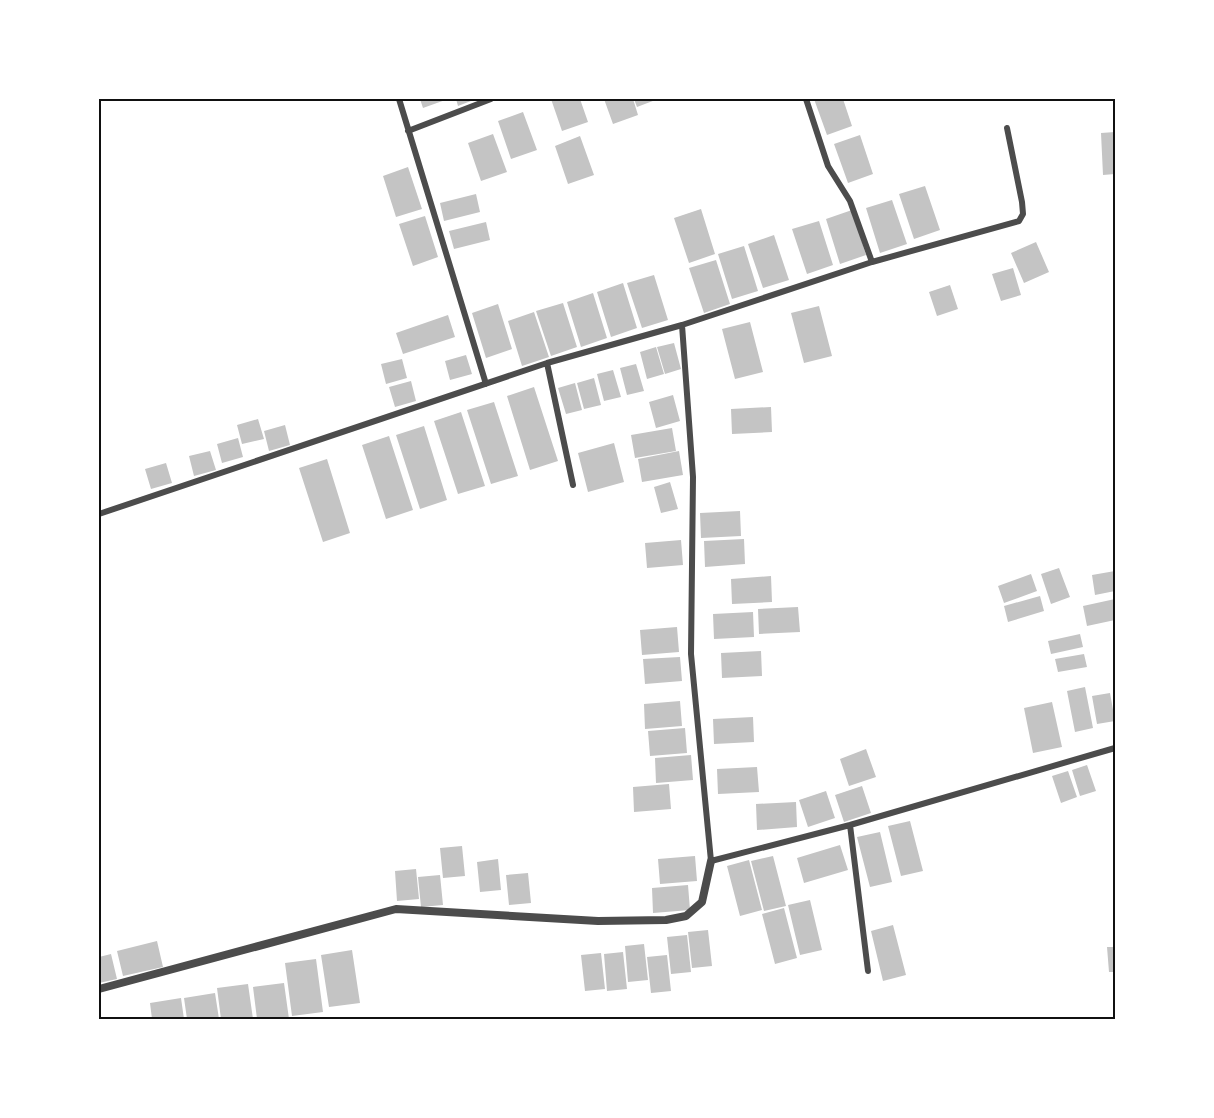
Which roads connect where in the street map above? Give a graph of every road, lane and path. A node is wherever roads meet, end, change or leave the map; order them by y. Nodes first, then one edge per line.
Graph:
1 (399, 99) edge
2 (491, 99) edge
3 (806, 99) edge
4 (1007, 128) dead end
5 (408, 131) junction
6 (872, 262) junction
7 (682, 325) junction
8 (548, 363) junction
9 (486, 384) junction
10 (573, 485) dead end
11 (99, 514) edge
12 (1115, 748) edge
13 (850, 825) junction
14 (711, 861) junction
15 (868, 971) dead end
16 (99, 989) edge

1 - 5 street
2 - 5 street
3 - 6 street
4 - 6 street
5 - 9 street
6 - 7 street
7 - 8 street
7 - 14 street
8 - 9 street
8 - 10 street
9 - 11 street
12 - 13 street
13 - 14 street
13 - 15 street
14 - 16 street

